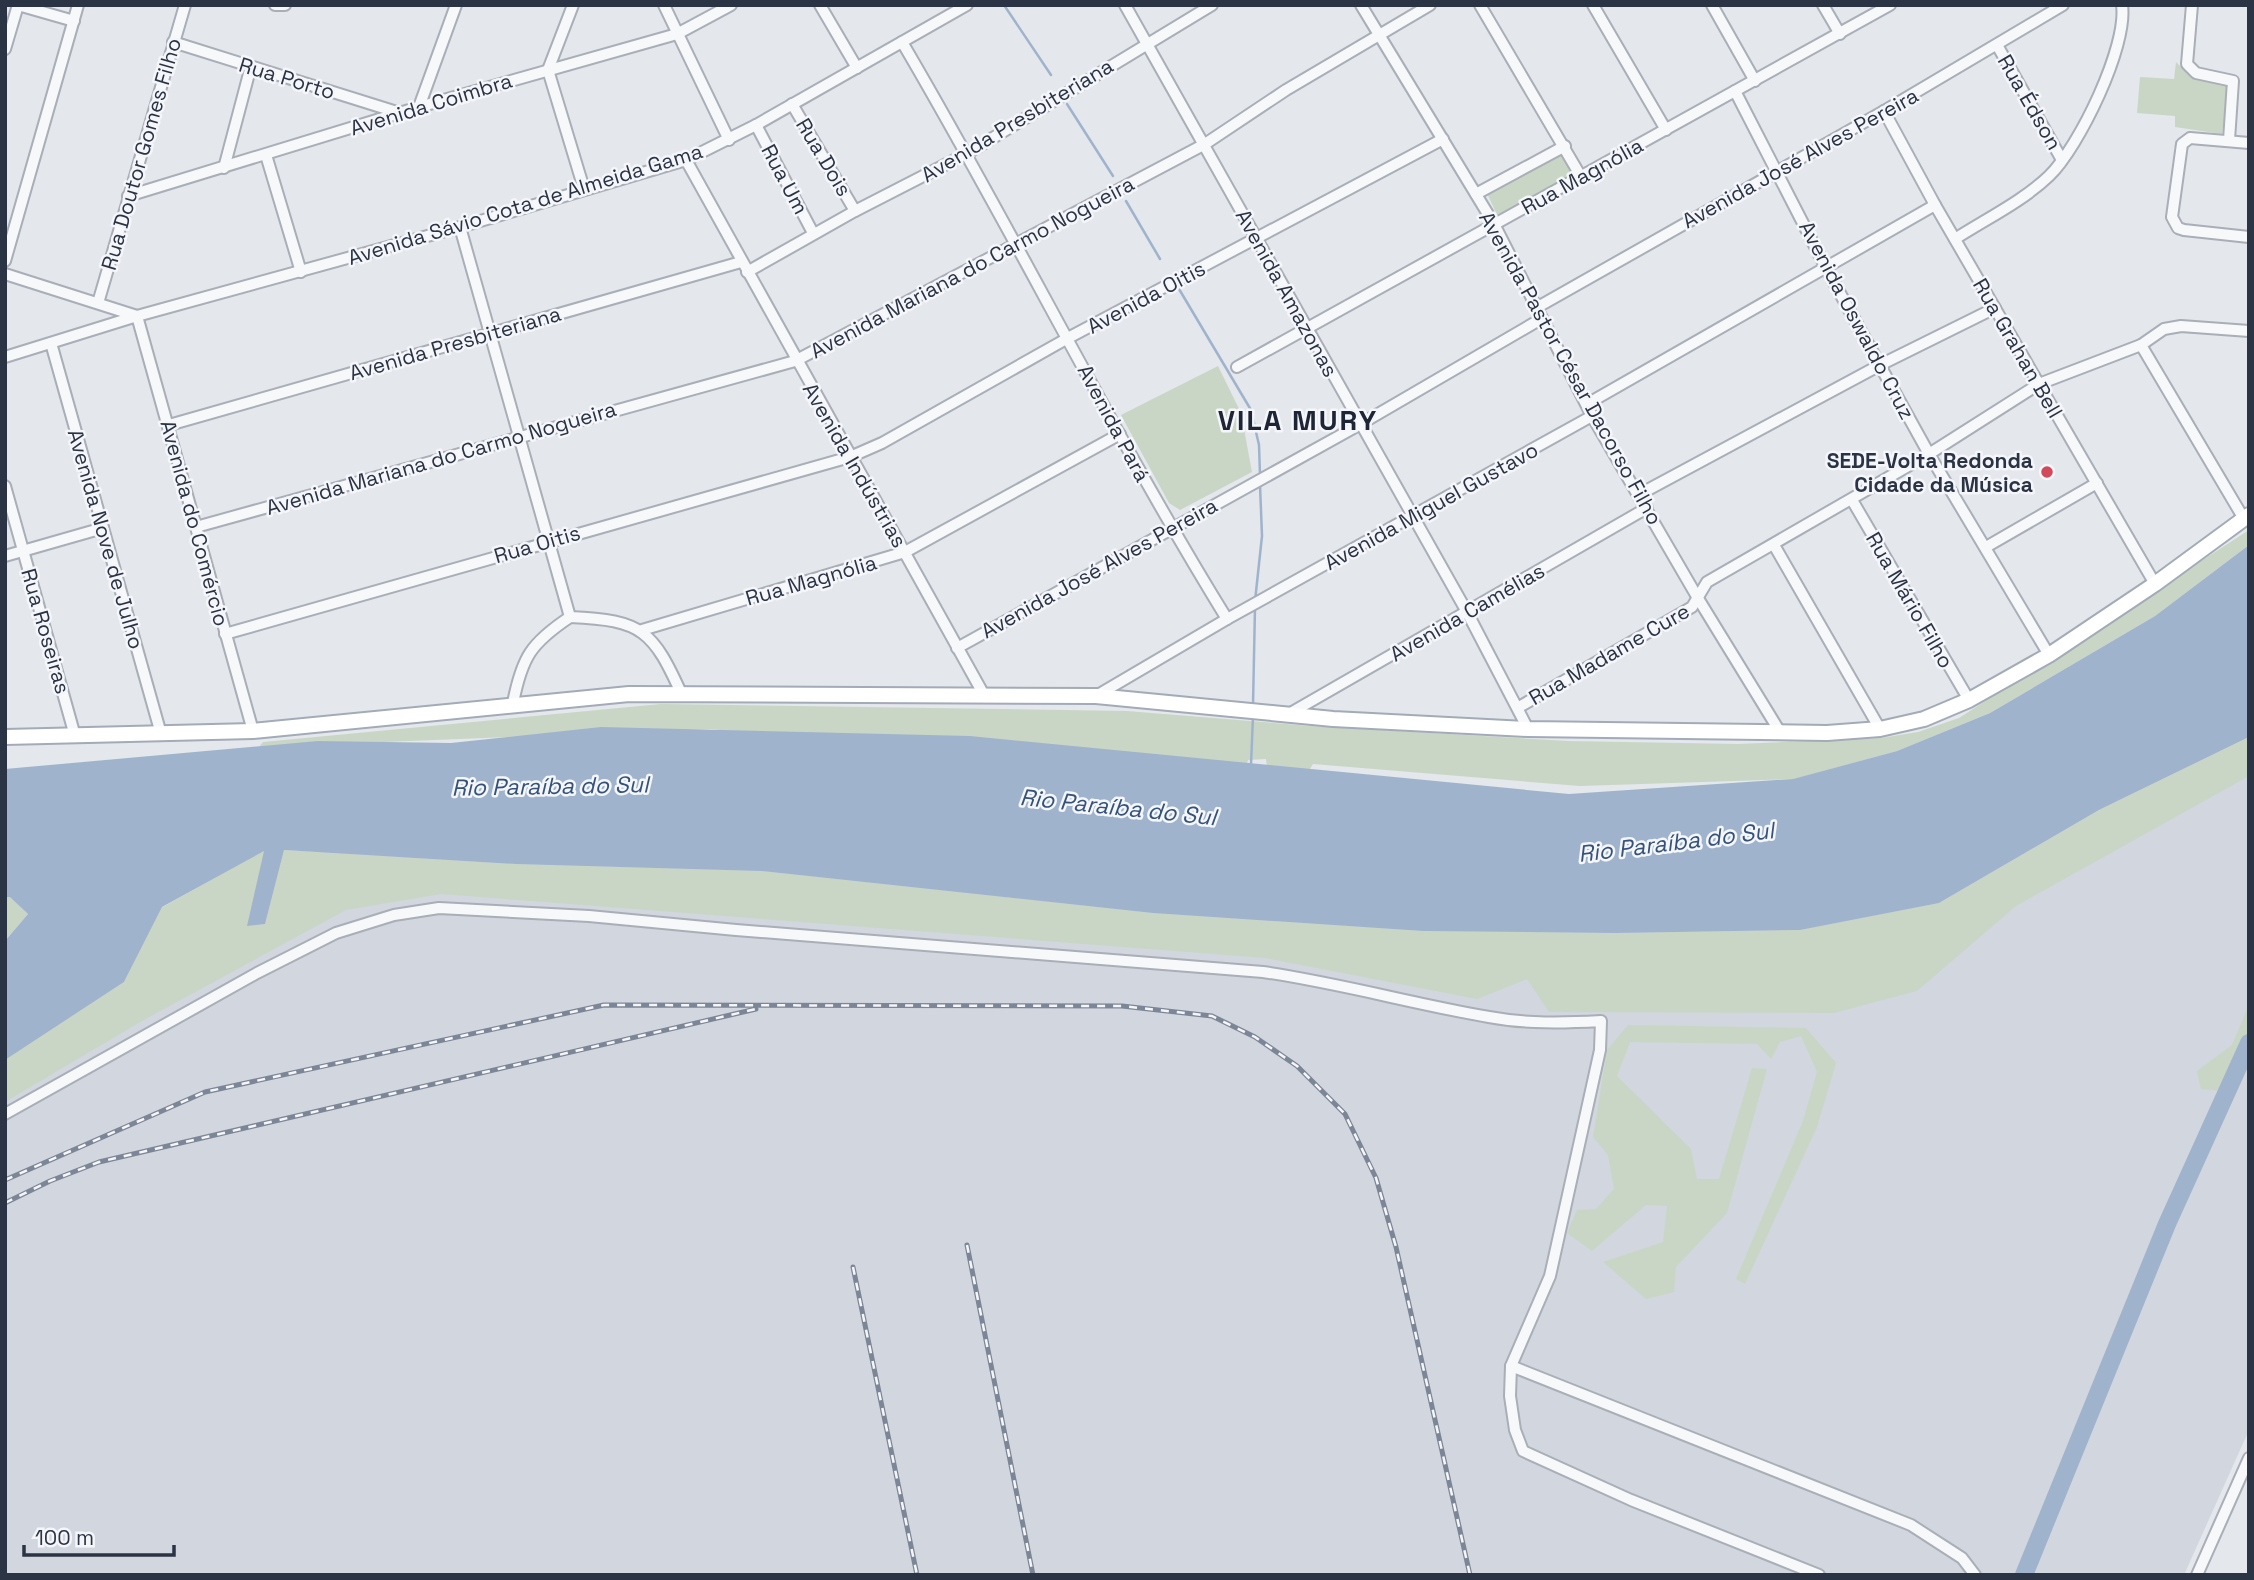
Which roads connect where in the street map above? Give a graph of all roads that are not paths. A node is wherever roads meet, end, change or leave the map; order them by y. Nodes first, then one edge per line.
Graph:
1 (18, 5) edge
2 (78, 5) edge
3 (185, 5) edge
4 (275, 5) edge
5 (285, 5) edge
6 (456, 5) edge
7 (573, 5) edge
8 (664, 5) edge
9 (732, 5) edge
10 (820, 5) edge
11 (967, 5) edge
12 (1125, 5) edge
13 (1212, 5) edge
14 (1361, 5) edge
15 (1430, 5) edge
16 (1480, 5) edge
17 (1593, 5) edge
18 (1712, 5) edge
19 (1823, 5) edge
20 (1890, 5) edge
21 (2063, 5) edge
22 (2122, 5) edge
23 (2192, 5) edge
24 (74, 21) junction
25 (677, 34) junction
26 (1839, 34) junction
27 (1378, 36) junction
28 (173, 42) junction
29 (902, 42) junction
30 (1144, 44) junction
31 (1997, 45) junction
32 (5, 49) edge
33 (251, 66) junction
34 (857, 68) junction
35 (548, 70) junction
36 (1755, 81) junction
37 (1735, 91) junction
38 (792, 104) junction
39 (419, 107) junction
40 (1884, 111) junction
41 (400, 113) junction
42 (756, 125) junction
43 (1666, 130) junction
44 (729, 139) junction
45 (1443, 139) junction
46 (2229, 140) junction
47 (2249, 143) edge
48 (1205, 144) junction
49 (1564, 146) junction
50 (968, 153) junction
51 (266, 155) junction
52 (686, 160) junction
53 (2062, 160) junction
54 (224, 168) junction
55 (1777, 169) junction
56 (1580, 175) junction
57 (584, 189) junction
58 (1476, 194) junction
59 (128, 196) junction
60 (1935, 205) junction
61 (855, 211) junction
62 (1494, 224) junction
63 (460, 227) junction
64 (813, 233) junction
65 (2249, 237) edge
66 (1257, 238) junction
67 (1955, 239) junction
68 (1015, 242) junction
69 (5, 261) edge
70 (744, 267) junction
71 (1826, 268) junction
72 (301, 272) junction
73 (5, 274) edge
74 (98, 303) junction
75 (1536, 308) junction
76 (1995, 308) junction
77 (137, 316) junction
78 (1541, 319) junction
79 (1306, 329) junction
80 (2249, 331) edge
81 (489, 334) junction
82 (1068, 338) junction
83 (51, 343) junction
84 (2141, 345) junction
85 (5, 357) edge
86 (795, 360) junction
87 (1882, 364) junction
88 (1237, 367) dead end
89 (2039, 384) junction
90 (1587, 404) junction
91 (1592, 416) junction
92 (169, 425) junction
93 (1359, 425) junction
94 (1120, 434) junction
95 (518, 435) junction
96 (1929, 454) junction
97 (850, 457) junction
98 (2097, 483) junction
99 (5, 486) edge
100 (1640, 495) junction
101 (1852, 500) junction
102 (1647, 509) junction
103 (1412, 515) junction
104 (2246, 517) edge
105 (196, 527) junction
106 (103, 528) junction
107 (1172, 529) junction
108 (547, 541) junction
109 (1774, 545) junction
110 (1986, 547) junction
111 (23, 551) junction
112 (905, 552) junction
113 (5, 556) edge
114 (2155, 584) junction
115 (1699, 600) junction
116 (1467, 612) junction
117 (570, 617) junction
118 (1227, 619) junction
119 (642, 630) junction
120 (225, 634) junction
121 (957, 648) junction
122 (2049, 654) junction
123 (682, 695) junction
124 (984, 695) junction
125 (1096, 696) junction
126 (1969, 700) junction
127 (513, 703) junction
128 (1519, 707) junction
129 (1287, 715) junction
130 (1528, 729) junction
131 (1880, 729) junction
132 (253, 731) junction
133 (1780, 732) junction
134 (162, 734) junction
135 (75, 736) junction
136 (5, 737) edge
137 (5, 1114) edge
138 (1511, 1366) junction
139 (2249, 1458) edge
140 (1819, 1575) edge
141 (1975, 1575) edge
142 (2197, 1575) edge

1 - 24 street
1 - 32 street
2 - 24 street
3 - 28 street, Rua Doutor Gomes Filho
4 - 5 street
6 - 39 street
7 - 35 street
8 - 25 street
9 - 25 street, Avenida Coimbra
10 - 34 street
11 - 29 street, Avenida Sávio Cota de Almeida Gama
12 - 30 street, Avenida Amazonas
13 - 30 street, Avenida Presbiteriana
14 - 27 street, Avenida Pastor César Dacorso Filho
15 - 27 street, Avenida Mariana do Carmo Nogueira
16 - 49 street
17 - 43 street
18 - 36 street
19 - 26 street
20 - 26 street, Rua Magnólia
21 - 31 street, Avenida José Alves Pereira
22 - 53 street
23 - 46 street
24 - 69 street
25 - 35 street, Avenida Coimbra
25 - 44 street
26 - 36 street, Rua Magnólia
27 - 45 street, Avenida Pastor César Dacorso Filho
27 - 48 street, Avenida Mariana do Carmo Nogueira
28 - 33 street, Rua Porto
28 - 59 street, Rua Doutor Gomes Filho
29 - 34 street, Avenida Sávio Cota de Almeida Gama
29 - 50 street, Avenida Pará
30 - 48 street, Avenida Amazonas
30 - 50 street, Avenida Presbiteriana
31 - 40 street, Avenida José Alves Pereira
31 - 53 street, Rua Édson
33 - 41 street, Rua Porto
33 - 54 street
34 - 38 street, Avenida Sávio Cota de Almeida Gama
35 - 39 street, Avenida Coimbra
35 - 57 street
36 - 37 street, Rua Magnólia
37 - 43 street, Rua Magnólia
37 - 55 street, Avenida Oswaldo Cruz
38 - 42 street, Avenida Sávio Cota de Almeida Gama
38 - 61 street, Rua Dois
39 - 41 street, Avenida Coimbra
40 - 55 street, Avenida José Alves Pereira
40 - 60 street, Rua Grahan Bell
41 - 51 street, Avenida Coimbra
42 - 44 street, Avenida Sávio Cota de Almeida Gama
42 - 64 street, Rua Um
43 - 56 street, Rua Magnólia
44 - 52 street, Avenida Sávio Cota de Almeida Gama
45 - 58 street, Avenida Pastor César Dacorso Filho
45 - 66 street, Avenida Oitis
46 - 47 street
46 - 65 street
48 - 66 street, Avenida Amazonas
48 - 68 street, Avenida Mariana do Carmo Nogueira
49 - 56 street
49 - 58 street
50 - 61 street, Avenida Presbiteriana
50 - 68 street, Avenida Pará
51 - 54 street, Avenida Coimbra
51 - 72 street
52 - 57 street, Avenida Sávio Cota de Almeida Gama
52 - 70 street, Avenida Indústrias
53 - 67 street
54 - 59 street, Avenida Coimbra
55 - 71 street, Avenida Oswaldo Cruz
55 - 75 street, Avenida José Alves Pereira
56 - 62 street, Rua Magnólia
57 - 63 street, Avenida Sávio Cota de Almeida Gama
58 - 62 street, Avenida Pastor César Dacorso Filho
59 - 74 street, Rua Doutor Gomes Filho
60 - 67 street, Rua Grahan Bell
60 - 71 street
61 - 64 street, Avenida Presbiteriana
62 - 75 street, Avenida Pastor César Dacorso Filho
62 - 79 street, Rua Magnólia
63 - 72 street, Avenida Sávio Cota de Almeida Gama
63 - 81 street
64 - 70 street, Avenida Presbiteriana
66 - 79 street, Avenida Amazonas
66 - 82 street, Avenida Oitis
67 - 76 street, Rua Grahan Bell
68 - 82 street, Avenida Pará
68 - 86 street, Avenida Mariana do Carmo Nogueira
70 - 81 street, Avenida Presbiteriana
70 - 86 street, Avenida Indústrias
71 - 87 street, Avenida Oswaldo Cruz
71 - 90 street
72 - 77 street, Avenida Sávio Cota de Almeida Gama
73 - 74 street
74 - 77 street
75 - 78 street, Avenida Pastor César Dacorso Filho
76 - 87 street
76 - 89 street, Rua Grahan Bell
77 - 83 street, Avenida Sávio Cota de Almeida Gama
77 - 92 street, Avenida do Comércio
78 - 90 street, Avenida Pastor César Dacorso Filho
78 - 93 street
79 - 88 street, Rua Magnólia
79 - 93 street, Avenida Amazonas
80 - 84 street, Rua Madame Cure
81 - 92 street, Avenida Presbiteriana
81 - 95 street
82 - 94 street, Avenida Pará
82 - 97 street, Avenida Oitis
83 - 85 street, Avenida Sávio Cota de Almeida Gama
83 - 106 street, Avenida Nove de Julho
84 - 89 street, Rua Madame Cure
84 - 104 street
86 - 95 street, Avenida Mariana do Carmo Nogueira
86 - 97 street, Avenida Indústrias
87 - 96 street, Avenida Oswaldo Cruz
87 - 100 street
89 - 96 street, Rua Madame Cure
89 - 98 street, Rua Grahan Bell
90 - 91 street, Avenida Pastor César Dacorso Filho
91 - 100 street, Avenida Pastor César Dacorso Filho
91 - 103 street, Avenida Miguel Gustavo
92 - 105 street, Avenida do Comércio
93 - 103 street, Avenida Amazonas
93 - 107 street, Avenida José Alves Pereira
94 - 107 street, Avenida Pará
94 - 112 street, Rua Magnólia
95 - 105 street, Avenida Mariana do Carmo Nogueira
95 - 108 street
96 - 101 street, Rua Madame Cure
96 - 110 street, Avenida Oswaldo Cruz
97 - 108 street, Rua Oitis
97 - 112 street, Avenida Indústrias
98 - 110 street
98 - 114 street, Rua Grahan Bell
99 - 111 street, Rua Roseiras
100 - 102 street, Avenida Pastor César Dacorso Filho
101 - 109 street, Rua Madame Cure
101 - 126 street, Rua Mário Filho
102 - 115 street, Avenida Pastor César Dacorso Filho
102 - 116 street, Avenida Camélias
103 - 116 street, Avenida Amazonas
103 - 118 street, Avenida Miguel Gustavo
104 - 114 main road
105 - 120 street, Avenida do Comércio
106 - 111 street
106 - 134 street, Avenida Nove de Julho
107 - 118 street, Avenida Pará
107 - 121 street, Avenida José Alves Pereira
108 - 117 street
108 - 120 street, Rua Oitis
109 - 115 street, Rua Madame Cure
109 - 131 street
110 - 122 street, Avenida Oswaldo Cruz
111 - 113 street
111 - 135 street, Rua Roseiras
112 - 119 street, Rua Magnólia
112 - 121 street, Avenida Indústrias
114 - 122 main road
115 - 128 street, Rua Madame Cure
115 - 133 street, Avenida Pastor César Dacorso Filho
116 - 128 street, Avenida Amazonas
116 - 129 street, Avenida Camélias
117 - 119 street
117 - 127 street
118 - 125 street
119 - 123 street
120 - 132 street, Avenida do Comércio
121 - 124 street, Avenida Indústrias
122 - 126 main road
123 - 124 main road
123 - 127 main road
124 - 125 main road
125 - 129 main road
126 - 131 main road
127 - 132 main road
128 - 130 street, Avenida Amazonas
129 - 130 main road
130 - 133 main road
131 - 133 main road
132 - 134 main road
134 - 135 main road
135 - 136 main road
137 - 138 street
138 - 140 street
138 - 141 street
139 - 142 street

